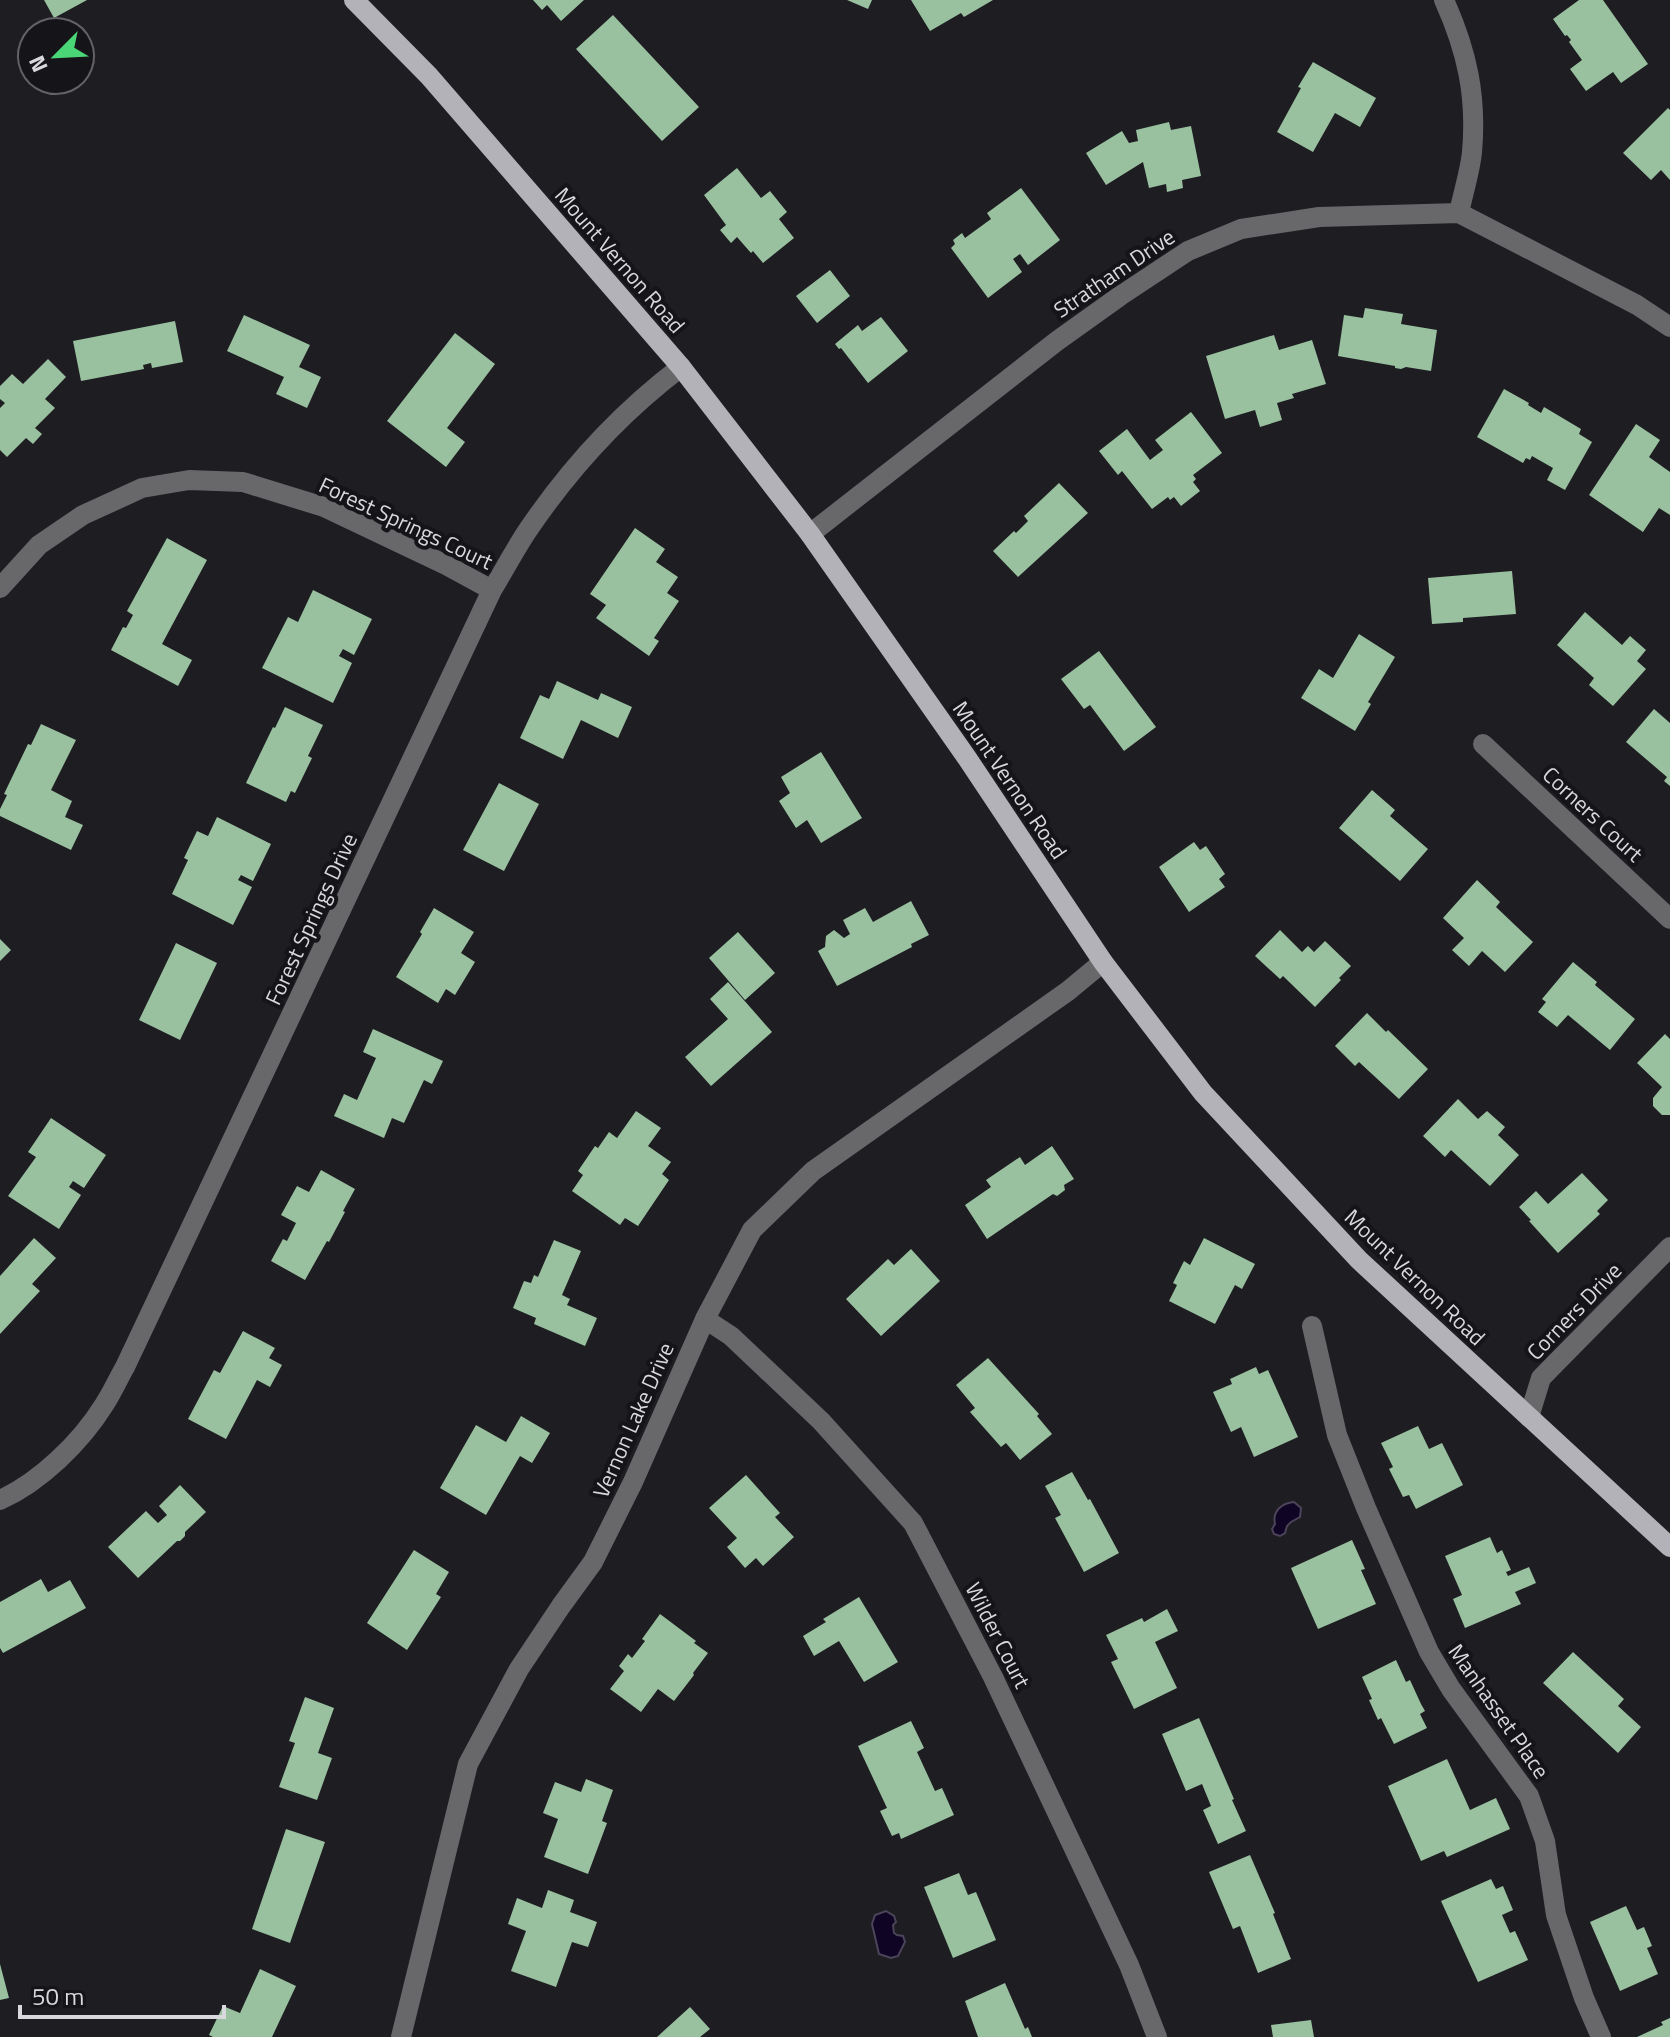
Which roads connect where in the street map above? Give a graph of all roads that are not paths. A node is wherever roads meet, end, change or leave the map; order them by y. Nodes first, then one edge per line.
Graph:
1 (354, 0) edge
2 (1444, 0) edge
3 (1459, 213) junction
4 (1670, 327) edge
5 (681, 367) junction
6 (810, 534) junction
7 (0, 588) edge
8 (492, 590) junction
9 (1483, 744) dead end
10 (1670, 919) edge
11 (1103, 962) junction
12 (1670, 1247) edge
13 (705, 1319) junction
14 (1312, 1326) dead end
15 (1529, 1417) junction
16 (0, 1500) edge
17 (1670, 1547) edge
18 (406, 2036) edge
19 (1157, 2037) edge
20 (1601, 2037) edge

1 - 5 main road, Mount Vernon Road
2 - 3 street
3 - 4 street, Stratham Drive
3 - 6 street, Stratham Drive
5 - 6 main road, Mount Vernon Road
5 - 8 street, Forest Springs Drive
6 - 11 main road, Mount Vernon Road
7 - 8 street, Forest Springs Court
8 - 16 street, Forest Springs Drive
9 - 10 street, Corners Court
11 - 13 street, Vernon Lake Drive
11 - 15 main road, Mount Vernon Road
12 - 15 street, Corners Drive
13 - 18 street, Vernon Lake Drive
13 - 19 street, Wilder Court
14 - 20 street, Manhasset Place
15 - 17 main road, Mount Vernon Road

